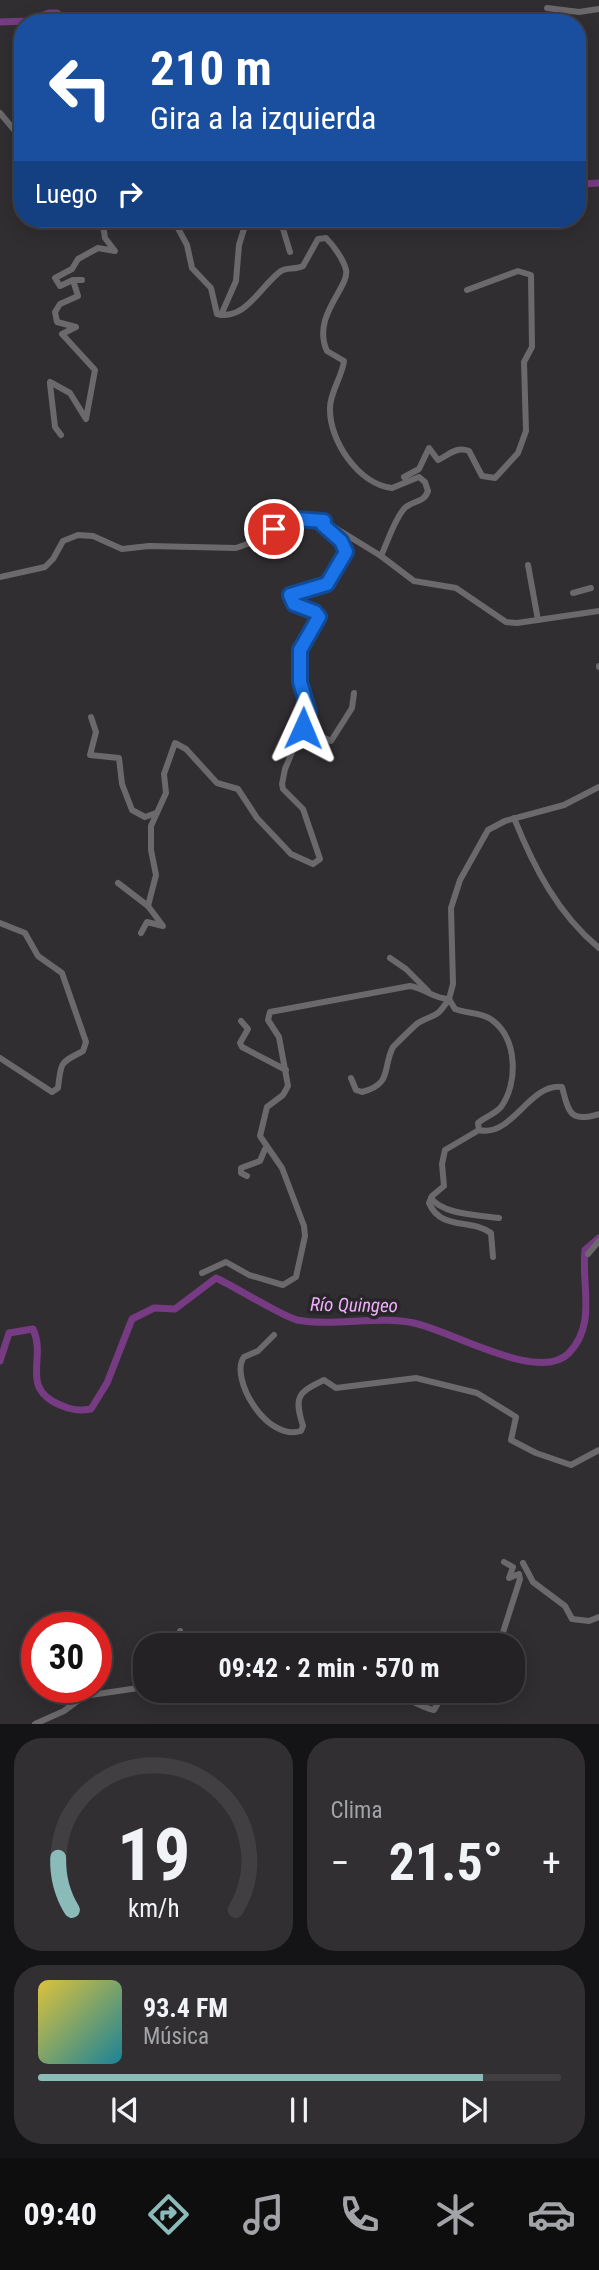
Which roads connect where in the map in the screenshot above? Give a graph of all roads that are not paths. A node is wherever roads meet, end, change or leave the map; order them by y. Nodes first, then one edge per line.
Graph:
1 (547, 8) dead end
2 (599, 9) edge
3 (0, 113) edge
4 (14, 130) edge
5 (103, 228) edge
6 (178, 228) edge
7 (244, 228) edge
8 (283, 228) edge
9 (290, 252) dead end
10 (73, 280) junction
11 (82, 280) dead end
12 (467, 290) dead end
13 (222, 315) junction
14 (61, 435) dead end
15 (407, 481) junction
16 (324, 521) junction
17 (381, 556) junction
18 (528, 565) dead end
19 (0, 577) edge
20 (591, 588) dead end
21 (573, 593) dead end
22 (599, 611) edge
23 (538, 620) junction
24 (354, 693) dead end
25 (91, 717) dead end
26 (303, 728) junction
27 (599, 787) edge
28 (158, 812) junction
29 (514, 818) junction
30 (118, 883) dead end
31 (148, 906) junction
32 (0, 923) edge
33 (141, 933) dead end
34 (599, 948) edge
35 (390, 958) dead end
36 (433, 998) junction
37 (449, 999) junction
38 (241, 1021) dead end
39 (0, 1059) edge
40 (286, 1070) junction
41 (351, 1078) dead end
42 (599, 1114) edge
43 (479, 1130) junction
44 (265, 1147) junction
45 (247, 1176) dead end
46 (431, 1198) junction
47 (499, 1218) dead end
48 (599, 1241) edge
49 (587, 1254) dead end
50 (493, 1257) dead end
51 (202, 1273) dead end
52 (274, 1335) dead end
53 (599, 1450) edge
54 (504, 1562) dead end
55 (523, 1563) dead end
56 (599, 1617) edge
57 (503, 1633) edge
58 (133, 1690) edge
59 (416, 1703) edge
60 (438, 1703) edge
61 (35, 1724) edge

1 - 2 street
3 - 4 street
5 - 10 street
6 - 13 street
7 - 13 street
8 - 9 street
10 - 11 street
10 - 14 street
12 - 15 street
13 - 15 street
15 - 17 street
16 - 17 street
16 - 19 street
16 - 26 street
17 - 23 street
18 - 23 street
20 - 21 street
22 - 23 street
24 - 26 street
25 - 28 street
26 - 28 street
27 - 29 street
28 - 31 street
29 - 34 street
29 - 37 street
30 - 31 street
31 - 33 street
32 - 39 street
35 - 36 street
36 - 37 street
36 - 40 street
37 - 41 street
37 - 43 street
38 - 40 street
40 - 44 street
42 - 43 street
43 - 46 street
44 - 45 street
44 - 51 street
46 - 47 street
46 - 50 street
48 - 49 street
52 - 53 street
54 - 57 street
55 - 56 street
58 - 61 street
59 - 60 street

